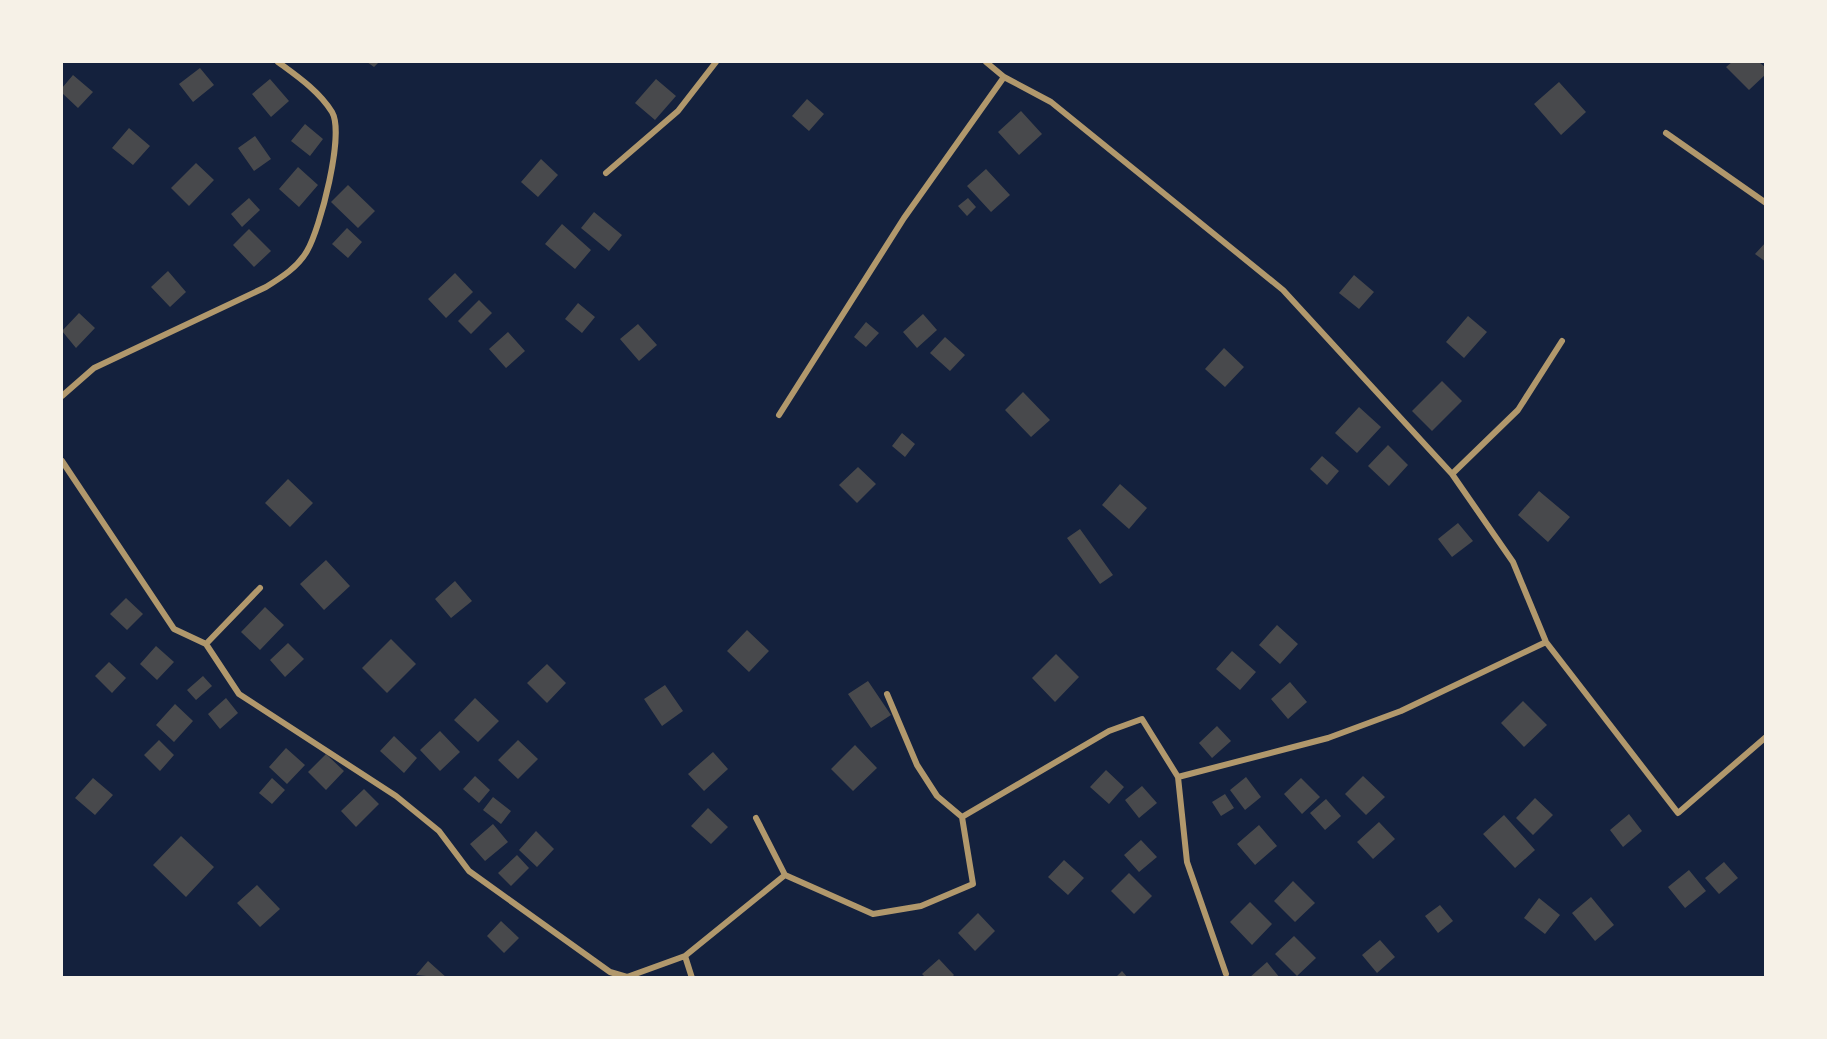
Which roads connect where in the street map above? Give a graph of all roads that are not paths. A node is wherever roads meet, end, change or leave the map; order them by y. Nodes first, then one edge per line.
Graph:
1 (278, 62) edge
2 (716, 62) edge
3 (986, 62) edge
4 (1004, 77) junction
5 (1666, 133) dead end
6 (606, 173) dead end
7 (1766, 203) edge
8 (1562, 341) dead end
9 (62, 396) edge
10 (779, 415) dead end
11 (62, 461) edge
12 (1452, 474) junction
13 (260, 588) dead end
14 (1546, 642) junction
15 (206, 644) junction
16 (887, 694) dead end
17 (1766, 737) edge
18 (1178, 777) junction
19 (962, 817) junction
20 (756, 818) dead end
21 (785, 875) junction
22 (685, 956) junction
23 (610, 972) junction
24 (1226, 974) dead end
25 (602, 978) edge
26 (692, 978) edge

1 - 9 street
2 - 6 street
3 - 4 street
4 - 10 street
4 - 12 street
5 - 7 street
8 - 12 street
11 - 15 street
12 - 14 street
13 - 15 street
14 - 17 street
14 - 18 street
15 - 23 street
16 - 19 street
18 - 19 street
18 - 24 street
19 - 21 street
20 - 21 street
21 - 22 street
22 - 23 street
22 - 26 street
23 - 25 street

